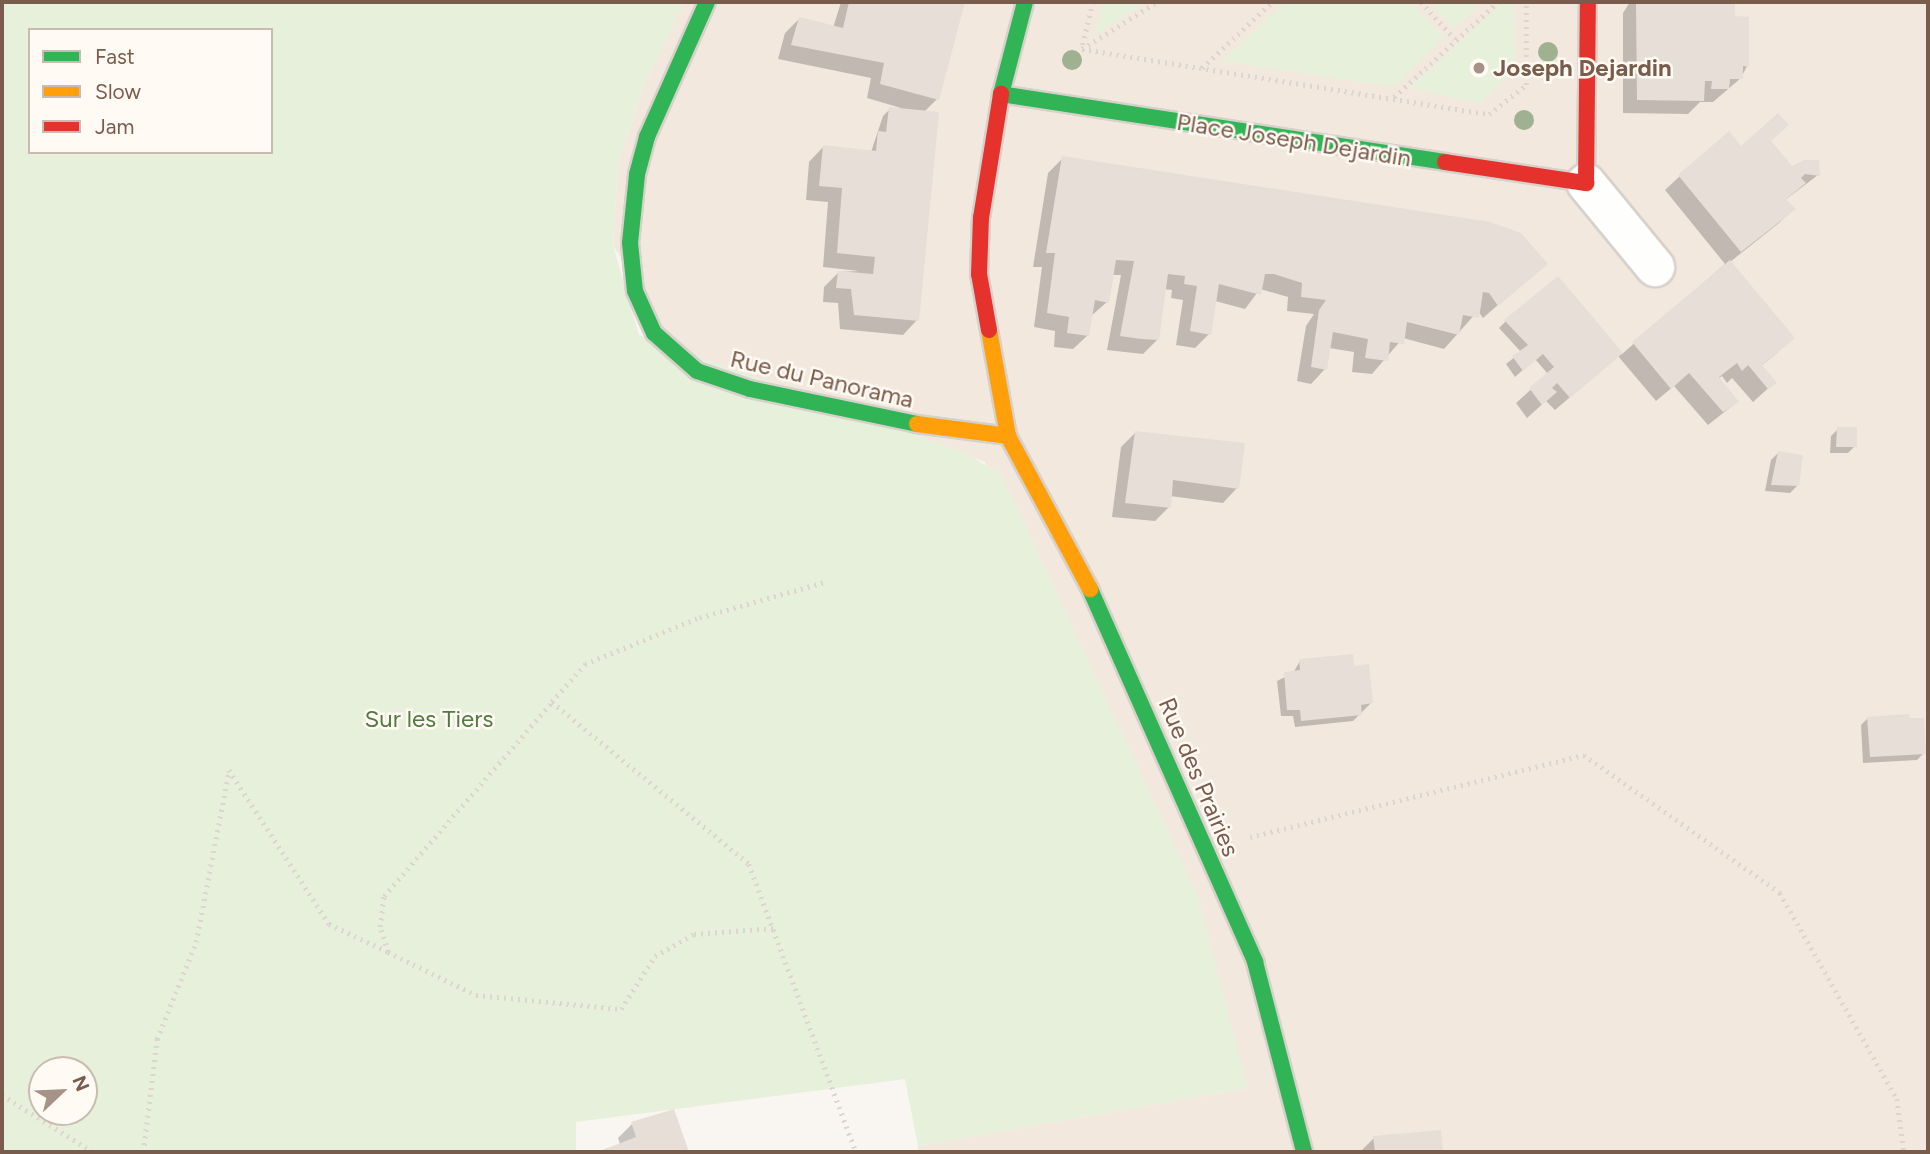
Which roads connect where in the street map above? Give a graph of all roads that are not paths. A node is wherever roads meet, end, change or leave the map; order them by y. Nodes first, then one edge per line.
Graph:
1 (707, 2) edge
2 (1025, 2) edge
3 (1588, 2) edge
4 (1001, 94) junction
5 (1586, 183) junction
6 (1655, 267) dead end
7 (1008, 436) junction
8 (1304, 1152) edge

1 - 7 street, Rue du Panorama
2 - 4 street
3 - 5 street
4 - 5 street, Place Joseph Dejardin
4 - 7 street
5 - 6 street
7 - 8 street, Rue des Prairies

